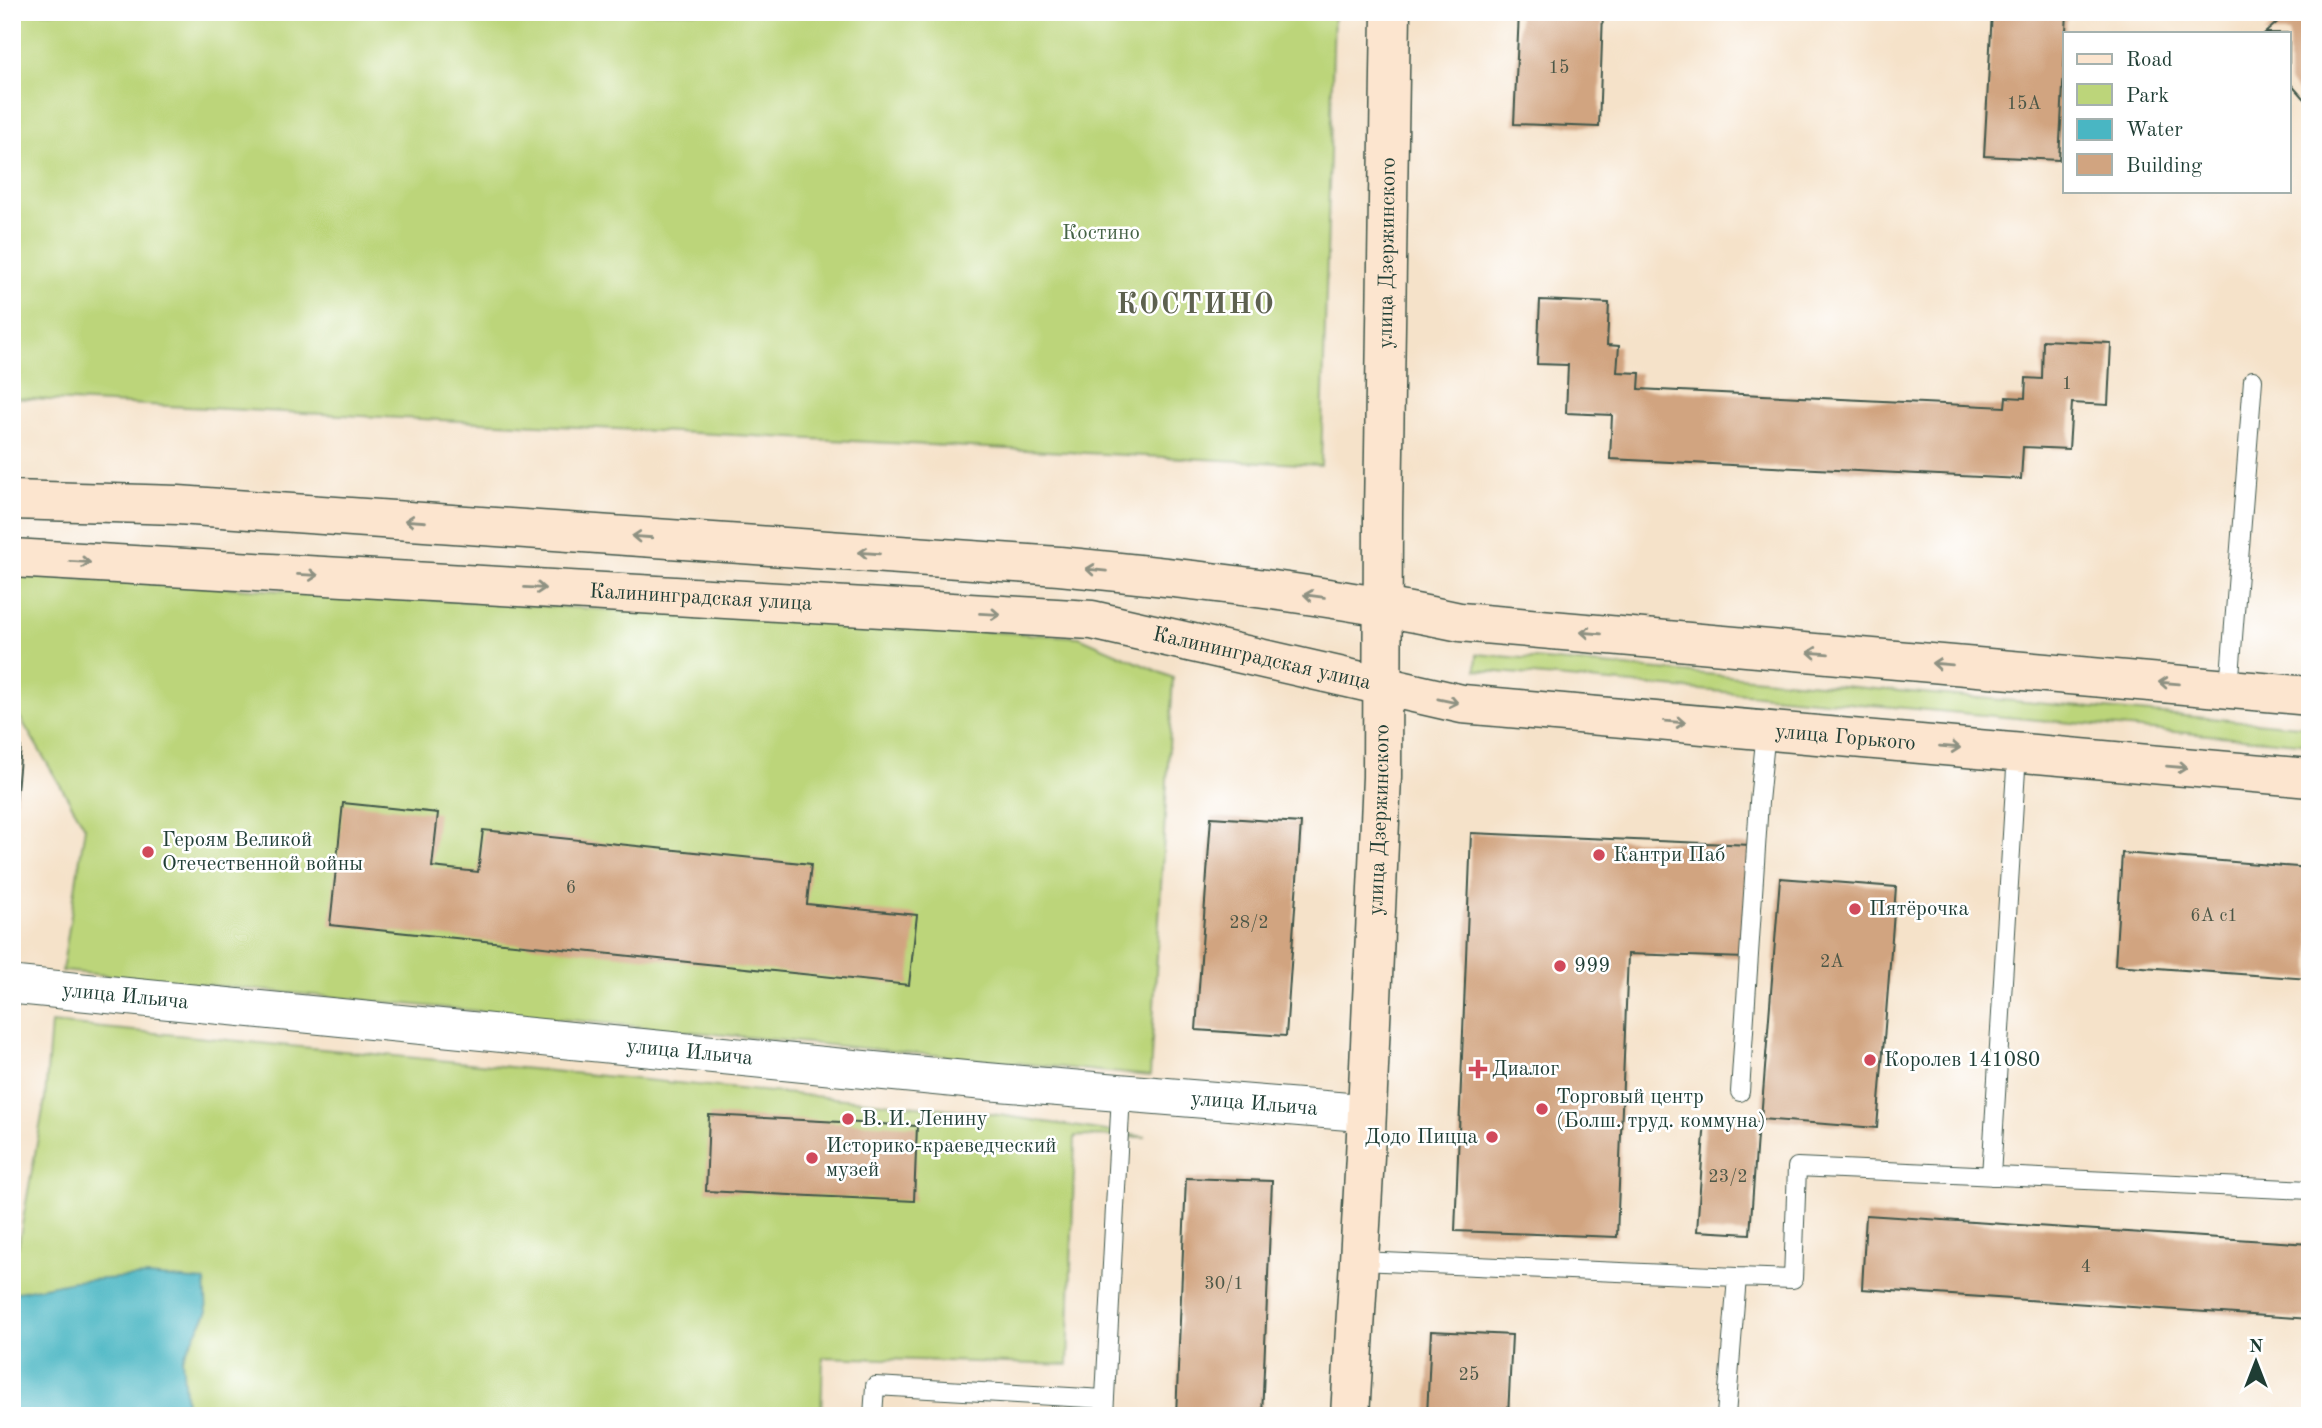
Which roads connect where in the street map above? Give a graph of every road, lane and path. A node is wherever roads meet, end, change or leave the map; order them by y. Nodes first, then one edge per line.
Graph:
1 (1391, 12) edge
2 (2253, 380) dead end
3 (12, 500) edge
4 (12, 558) edge
5 (1381, 606) junction
6 (1381, 687) junction
7 (2229, 689) junction
8 (2310, 696) edge
9 (1766, 730) junction
10 (2017, 753) junction
11 (2310, 778) edge
12 (12, 985) edge
13 (1740, 1092) dead end
14 (1121, 1094) junction
15 (1367, 1114) junction
16 (1992, 1176) junction
17 (2310, 1190) edge
18 (1360, 1261) junction
19 (1737, 1277) junction
20 (1104, 1407) edge
21 (873, 1416) edge
22 (1350, 1416) edge
23 (1726, 1416) edge

1 - 5 main road, улица Дзержинского
2 - 7 lane
5 -> 3 main road
4 -> 6 main road, Калининградская улица
5 - 6 main road, улица Дзержинского
7 -> 5 main road
6 -> 9 main road, улица Горького
6 - 15 main road, улица Дзержинского
7 - 8 main road
9 -> 10 main road, улица Горького
9 - 13 lane
10 -> 11 main road, улица Горького
10 - 16 lane
12 - 14 street, улица Ильича
14 - 15 street, улица Ильича
14 - 20 lane
15 - 18 main road, улица Дзержинского
16 - 17 lane
16 - 19 lane
18 - 19 lane
18 - 22 main road, улица Дзержинского
19 - 23 lane
20 - 21 lane

